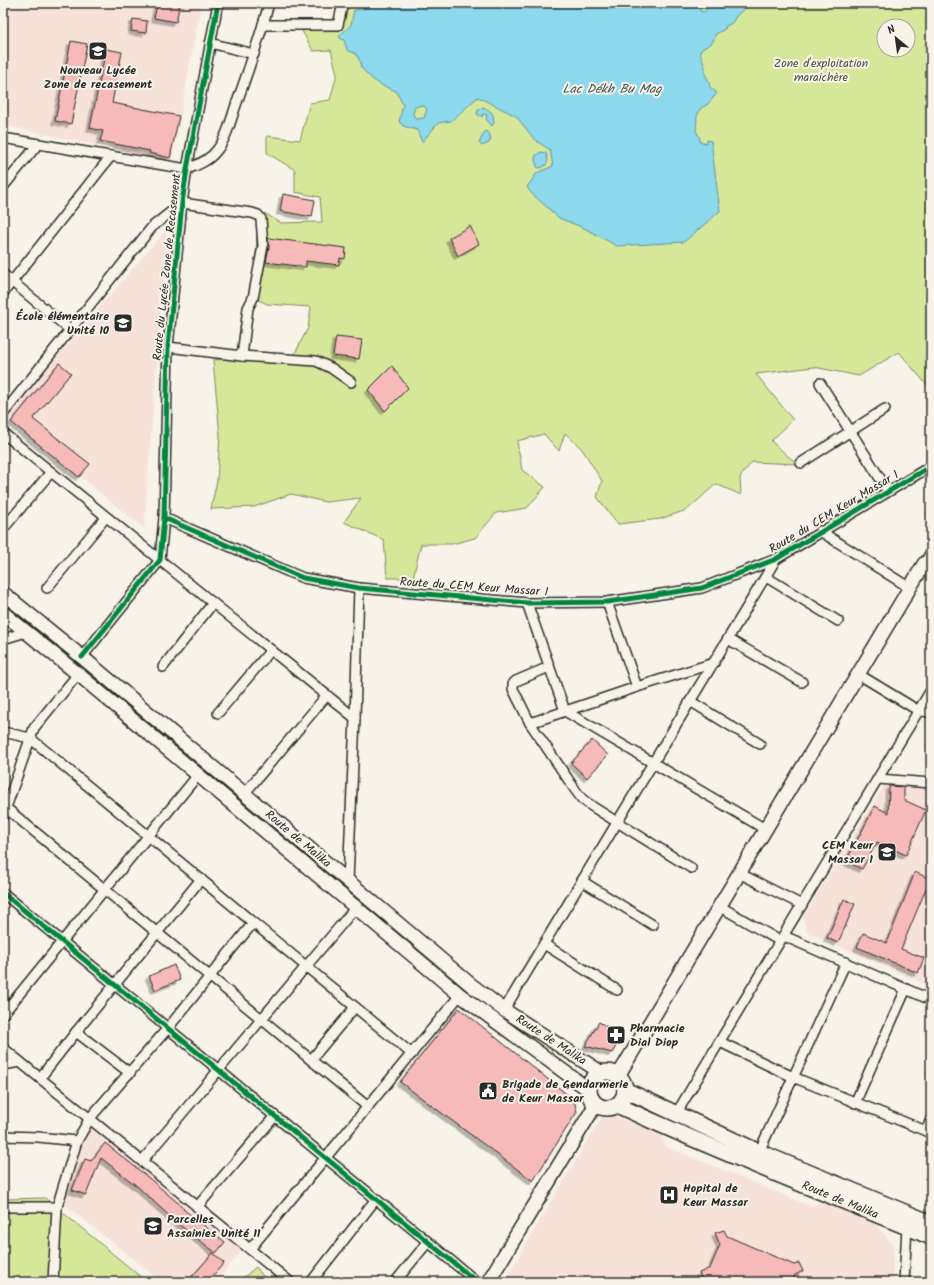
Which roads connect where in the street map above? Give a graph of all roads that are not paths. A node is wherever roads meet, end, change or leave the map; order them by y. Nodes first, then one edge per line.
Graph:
1 (218, 3) edge
2 (269, 3) edge
3 (344, 3) edge
4 (263, 25) junction
5 (210, 43) junction
6 (254, 54) junction
7 (3, 138) edge
8 (38, 144) junction
9 (111, 156) junction
10 (187, 169) junction
11 (3, 186) edge
12 (182, 202) junction
13 (3, 274) edge
14 (12, 281) junction
15 (3, 293) edge
16 (70, 330) junction
17 (168, 346) junction
18 (242, 356) junction
19 (351, 382) dead end
20 (820, 383) dead end
21 (885, 409) dead end
22 (3, 414) edge
23 (850, 431) junction
24 (3, 433) edge
25 (801, 463) dead end
26 (931, 466) edge
27 (51, 472) junction
28 (888, 491) junction
29 (106, 517) junction
30 (164, 518) junction
31 (3, 529) edge
32 (820, 531) junction
33 (931, 552) edge
34 (776, 559) junction
35 (160, 560) junction
36 (928, 564) edge
37 (766, 577) junction
38 (48, 588) dead end
39 (359, 588) junction
40 (910, 588) junction
41 (3, 593) edge
42 (607, 602) junction
43 (213, 603) junction
44 (527, 603) junction
45 (3, 613) edge
46 (838, 620) dead end
47 (26, 632) junction
48 (3, 639) edge
49 (728, 639) junction
50 (271, 650) junction
51 (82, 658) junction
52 (714, 663) junction
53 (163, 667) dead end
54 (550, 667) junction
55 (78, 674) junction
56 (858, 674) junction
57 (802, 682) dead end
58 (637, 686) junction
59 (931, 690) edge
60 (327, 695) junction
61 (690, 702) junction
62 (565, 711) junction
63 (918, 711) junction
64 (931, 712) edge
65 (218, 713) dead end
66 (355, 718) junction
67 (530, 723) junction
68 (3, 732) edge
69 (30, 738) junction
70 (760, 744) dead end
71 (653, 763) junction
72 (198, 775) junction
73 (878, 779) junction
74 (931, 783) edge
75 (244, 794) junction
76 (4, 812) edge
77 (618, 822) junction
78 (765, 829) junction
79 (148, 836) junction
80 (691, 868) dead end
81 (739, 873) junction
82 (201, 880) junction
83 (348, 881) junction
84 (582, 881) junction
85 (105, 890) junction
86 (3, 893) edge
87 (802, 905) junction
88 (719, 906) junction
89 (356, 907) junction
90 (253, 922) junction
91 (654, 926) dead end
92 (157, 933) junction
93 (782, 938) junction
94 (62, 941) junction
95 (544, 944) junction
96 (846, 962) junction
97 (306, 966) junction
98 (209, 976) junction
99 (115, 984) junction
100 (906, 989) junction
101 (617, 990) dead end
102 (460, 995) junction
103 (931, 1000) edge
104 (355, 1007) junction
105 (504, 1010) junction
106 (3, 1014) edge
107 (261, 1019) junction
108 (168, 1028) junction
109 (76, 1032) junction
110 (720, 1042) junction
111 (3, 1048) edge
112 (412, 1054) junction
113 (311, 1060) junction
114 (20, 1062) junction
115 (3, 1065) edge
116 (218, 1070) junction
117 (130, 1073) junction
118 (602, 1073) junction
119 (618, 1076) junction
120 (793, 1077) junction
121 (40, 1078) junction
122 (589, 1090) junction
123 (625, 1090) junction
124 (856, 1103) junction
125 (596, 1104) junction
126 (617, 1105) junction
127 (368, 1107) junction
128 (676, 1114) junction
129 (275, 1116) junction
130 (90, 1118) junction
131 (931, 1119) edge
132 (929, 1132) edge
133 (3, 1136) edge
134 (77, 1141) junction
135 (759, 1152) junction
136 (326, 1158) junction
137 (142, 1161) junction
138 (376, 1200) junction
139 (3, 1207) edge
140 (198, 1207) junction
141 (58, 1208) junction
142 (931, 1223) edge
143 (907, 1227) junction
144 (931, 1237) edge
145 (428, 1242) junction
146 (250, 1249) junction
147 (53, 1282) edge
148 (290, 1282) edge
149 (311, 1282) edge
150 (395, 1282) edge
151 (477, 1282) edge
152 (488, 1282) edge
153 (904, 1282) edge

1 - 5 street, Route du Lycée Zone de Recasement
2 - 4 street
3 - 4 street
4 - 6 street
5 - 6 street
5 - 10 street, Route du Lycée Zone de Recasement
6 - 10 street
7 - 8 street
8 - 9 street
8 - 11 street
9 - 10 street
9 - 14 street
10 - 12 street, Route du Lycée Zone de Recasement
12 - 16 street
12 - 17 street, Route du Lycée Zone de Recasement
12 - 18 street
13 - 14 street
14 - 15 street
14 - 16 street
16 - 22 street
17 - 18 street
17 - 30 street, Route du Lycée Zone de Recasement
18 - 19 street
20 - 23 street
21 - 23 street
23 - 25 street
23 - 28 street
24 - 27 street
26 - 28 street, Route du CEM Keur Massar 1
27 - 29 street
27 - 31 street
28 - 32 street, Route du CEM Keur Massar 1
29 - 35 street
29 - 38 street
30 - 35 street, Route du Lycée Zone de Recasement
30 - 39 street, Route du CEM Keur Massar 1
32 - 34 street, Route du CEM Keur Massar 1
32 - 40 street
33 - 36 street
34 - 37 street
34 - 42 street, Route du CEM Keur Massar 1
35 - 43 street
35 - 51 street
36 - 40 main road
37 - 46 street
37 - 49 street
39 - 44 street, Route du CEM Keur Massar 1
39 - 66 street
40 - 56 main road
41 - 51 main road, Route de Malika
42 - 44 street, Route du CEM Keur Massar 1
42 - 58 street
43 - 50 street
43 - 53 street
44 - 54 street
45 - 47 main road, Route de Malika
47 - 48 street
47 - 55 main road, Route de Malika
49 - 52 street
49 - 57 street
50 - 60 street
50 - 65 street
51 - 75 main road, Route de Malika
52 - 58 street
52 - 61 street
54 - 62 street
54 - 67 street
55 - 69 street
55 - 72 main road, Route de Malika
56 - 63 street
56 - 78 main road
58 - 62 street
59 - 63 street
60 - 66 street
60 - 75 street
61 - 70 street
61 - 71 street
62 - 67 street
62 - 71 street
63 - 64 street
63 - 73 street
66 - 83 street
67 - 77 street
68 - 69 street
69 - 76 street
69 - 79 street
71 - 77 street
71 - 78 street
72 - 79 street
72 - 89 main road, Route de Malika
73 - 74 street
73 - 87 street
75 - 83 main road, Route de Malika
76 - 85 street
77 - 80 street
77 - 84 street
78 - 81 main road
79 - 82 street
79 - 85 street
81 - 87 street
81 - 88 main road
82 - 90 street
82 - 92 street
83 - 105 main road, Route de Malika
84 - 91 street
84 - 95 street
85 - 92 street
85 - 94 street
86 - 94 street
87 - 93 street
88 - 93 street
88 - 119 main road
89 - 97 street
89 - 102 main road, Route de Malika
90 - 97 street
90 - 98 street
92 - 98 street
92 - 99 street
93 - 96 street
93 - 110 street
94 - 99 street
94 - 106 street
95 - 101 street
95 - 105 street
96 - 100 street
96 - 120 street
97 - 104 street
97 - 107 street
98 - 107 street
98 - 108 street
99 - 108 street
99 - 109 street
100 - 103 street
100 - 124 street
102 - 112 street
102 - 122 main road, Route de Malika
104 - 112 street
104 - 113 street
105 - 118 main road, Route de Malika
107 - 113 street
107 - 116 street
108 - 116 street
108 - 117 street
109 - 117 street
109 - 121 street
110 - 120 street
110 - 128 street
111 - 114 street
112 - 127 street
113 - 127 street
114 - 115 street
114 - 121 street
116 - 129 street
116 - 137 street
117 - 130 street
118 - 119 main road
118 - 122 main road
119 - 123 main road
120 - 124 street
120 - 135 street
121 - 130 street
122 - 125 main road
123 - 126 main road
123 - 128 main road, Route de Malika
124 - 132 street
125 - 126 main road
125 - 152 main road
126 - 143 main road, Route de Malika
127 - 136 street
128 - 135 main road, Route de Malika
129 - 136 street
129 - 140 street
130 - 134 street
130 - 137 street
131 - 132 street
133 - 134 street
134 - 141 street
135 - 142 main road, Route de Malika
136 - 138 street
136 - 146 street
137 - 140 street
138 - 145 street
138 - 149 street
139 - 141 street
140 - 146 street
141 - 147 street
143 - 144 main road, Route de Malika
143 - 153 street
145 - 150 street
145 - 151 street
146 - 148 street

